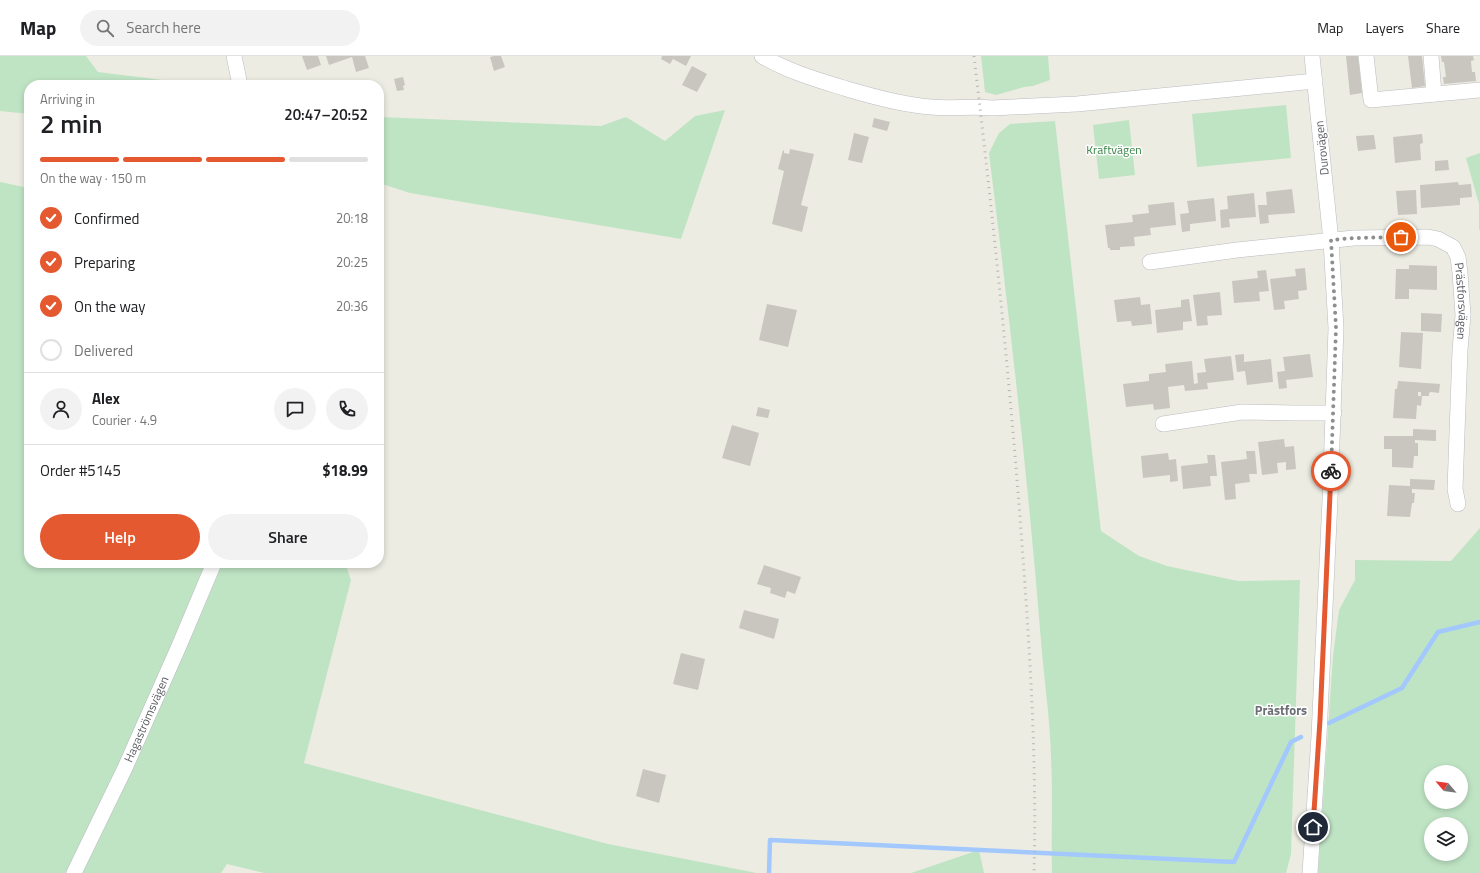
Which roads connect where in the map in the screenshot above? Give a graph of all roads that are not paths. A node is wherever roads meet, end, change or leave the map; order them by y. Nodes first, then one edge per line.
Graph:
1 (234, 56) edge
2 (762, 56) edge
3 (1312, 56) edge
4 (1366, 56) edge
5 (1430, 56) edge
6 (239, 80) edge
7 (1315, 81) junction
8 (1480, 90) edge
9 (1434, 94) junction
10 (1331, 240) junction
11 (1150, 262) dead end
12 (1334, 413) junction
13 (1162, 424) dead end
14 (1458, 504) dead end
15 (212, 568) edge
16 (74, 873) edge
17 (1310, 873) edge

1 - 6 street
2 - 7 street
3 - 7 street, Durovägen
4 - 9 street
5 - 9 street
7 - 10 street, Durovägen
8 - 9 street
10 - 11 street
10 - 12 street, Durovägen
10 - 14 street, Prästforsvägen
12 - 13 street
12 - 17 street, Durovägen
15 - 16 street, Hagaströmsvägen

